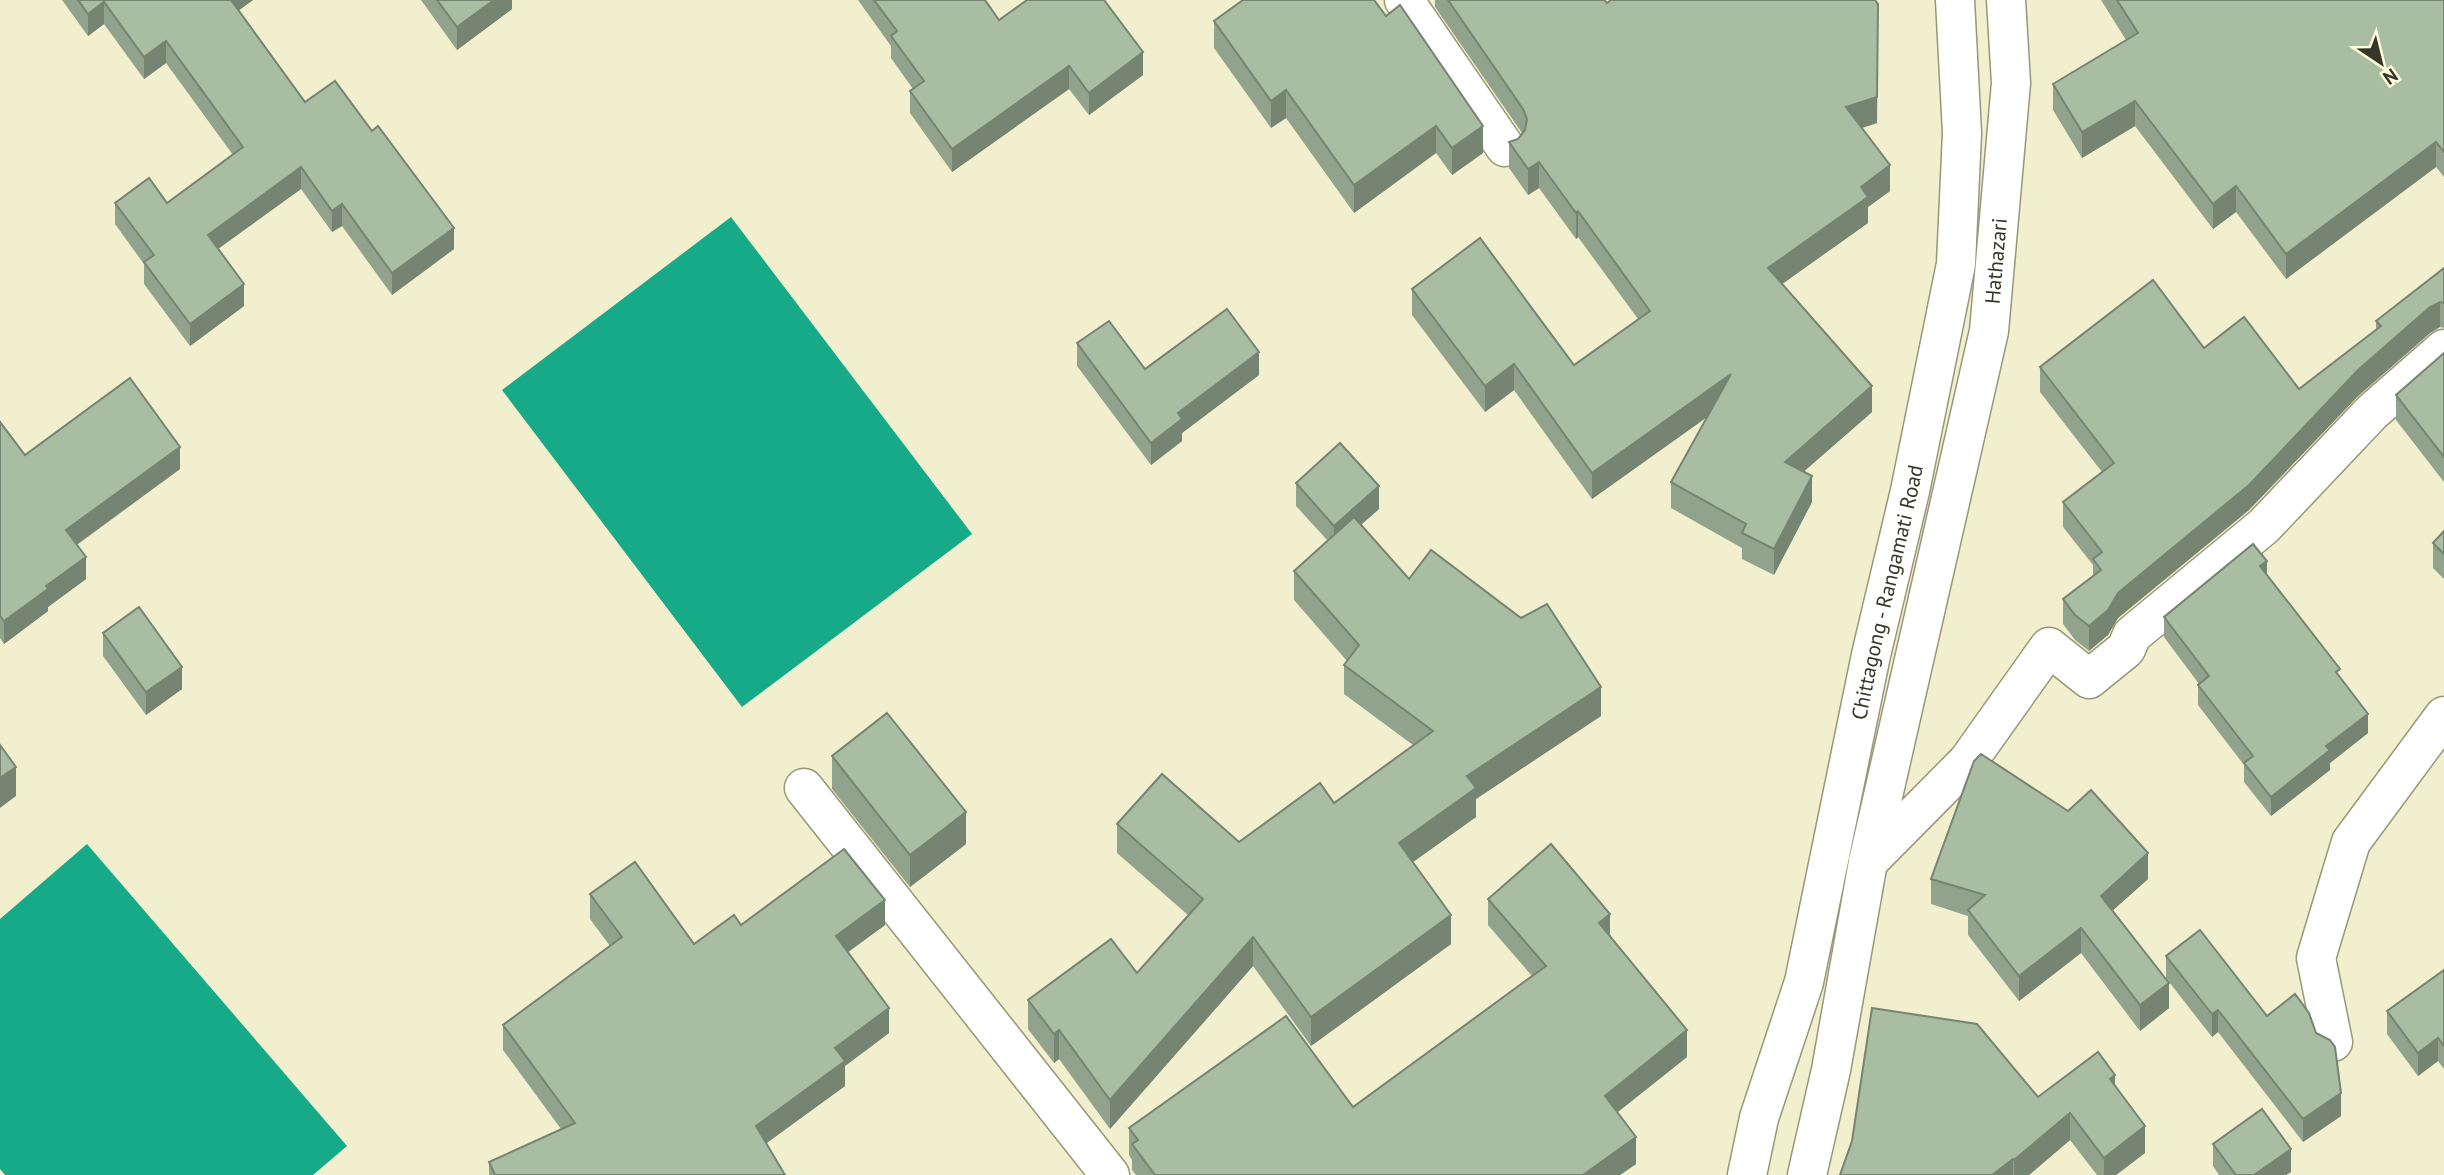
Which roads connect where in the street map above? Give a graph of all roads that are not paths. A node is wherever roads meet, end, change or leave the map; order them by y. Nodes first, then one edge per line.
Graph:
1 (1404, 0) edge
2 (1955, 0) edge
3 (2006, 0) edge
4 (1505, 147) dead end
5 (2444, 349) edge
6 (2444, 716) edge
7 (804, 788) dead end
8 (1868, 862) junction
9 (2333, 1042) edge
10 (1110, 1175) edge
11 (1747, 1175) edge
12 (1807, 1175) edge

1 - 4 main road
2 - 11 main road, Chittagong - Rangamati Road
3 - 8 main road, Hathazari
5 - 8 main road
6 - 9 main road
7 - 10 main road
8 - 12 main road

